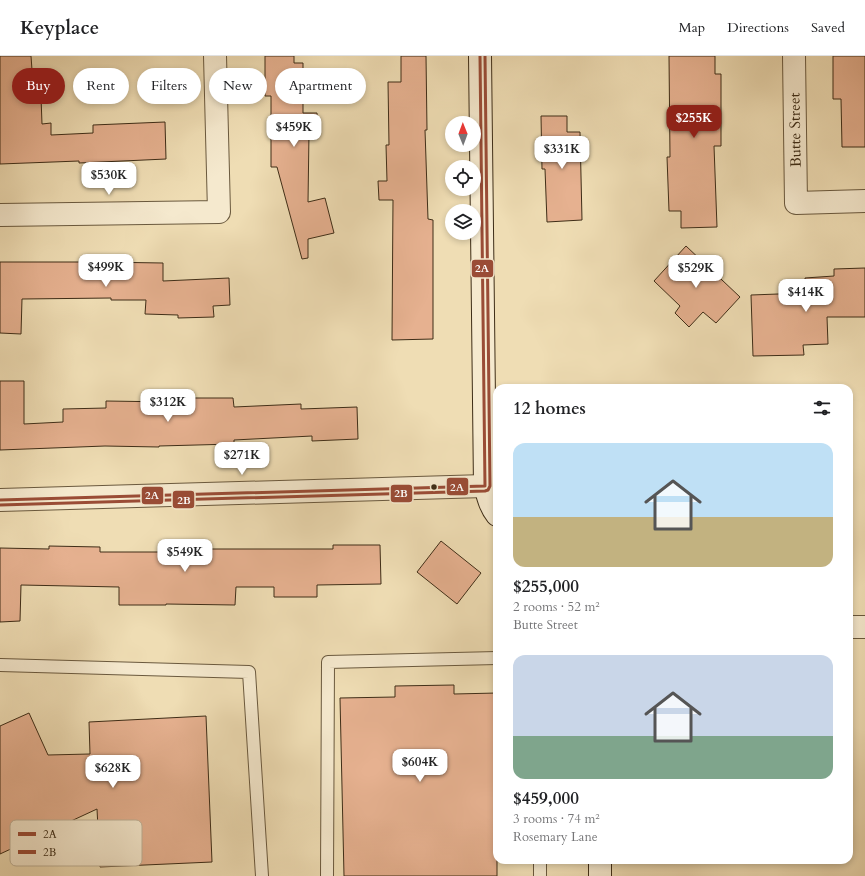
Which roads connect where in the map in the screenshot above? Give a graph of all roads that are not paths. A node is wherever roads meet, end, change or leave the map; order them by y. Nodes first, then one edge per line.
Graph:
1 (215, 56) edge
2 (480, 56) edge
3 (794, 56) edge
4 (865, 201) edge
5 (0, 215) edge
6 (486, 486) junction
7 (0, 500) edge
8 (493, 511) edge
9 (853, 627) edge
10 (865, 627) edge
11 (493, 658) edge
12 (0, 665) edge
13 (540, 864) edge
14 (600, 864) edge
15 (262, 876) edge
16 (327, 876) edge
17 (540, 876) edge
18 (600, 876) edge

1 - 5 street
2 - 6 street
3 - 4 street, Butte Street
6 - 7 street
6 - 8 street
9 - 10 street
11 - 16 lane
12 - 15 lane
13 - 17 lane
14 - 18 street

